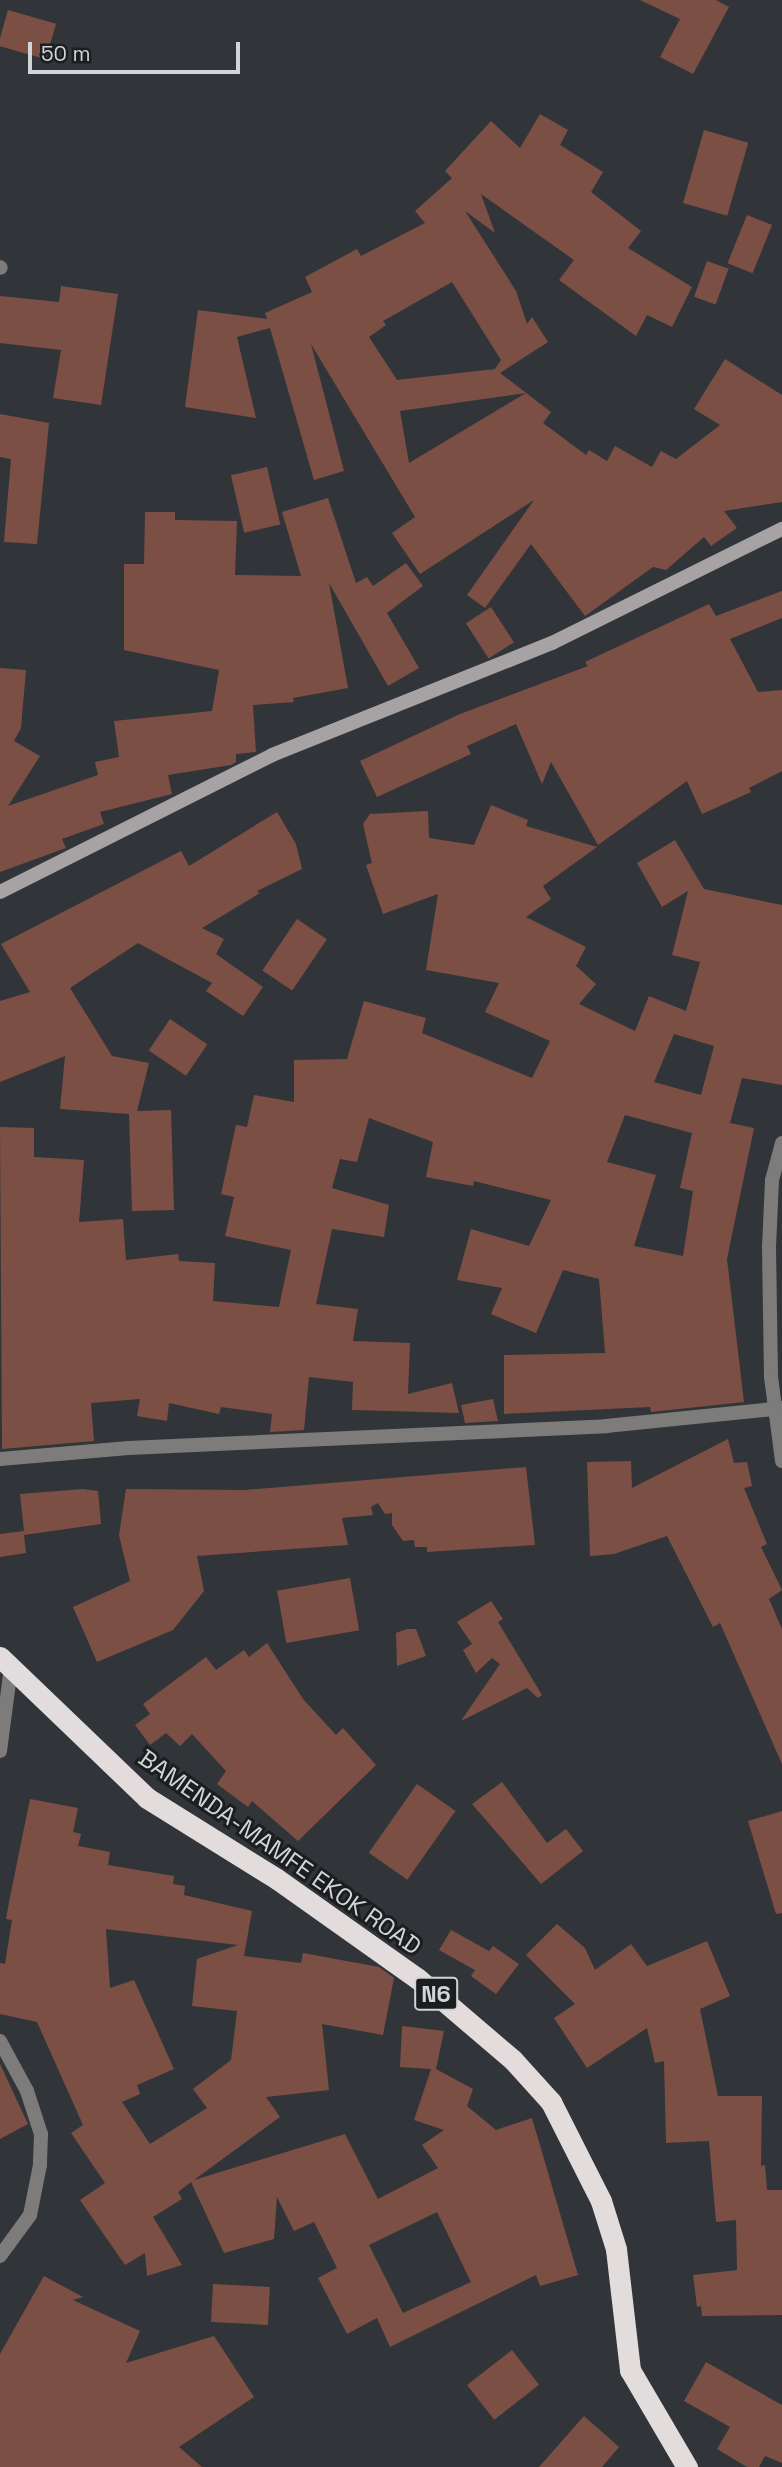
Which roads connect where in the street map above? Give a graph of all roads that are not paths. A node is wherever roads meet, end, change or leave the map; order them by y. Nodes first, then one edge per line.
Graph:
1 (782, 529) edge
2 (0, 892) edge
3 (782, 1143) edge
4 (778, 1409) edge
5 (0, 1459) edge
6 (782, 1461) edge
7 (5, 1662) edge
8 (0, 1751) edge
9 (0, 2041) edge
10 (0, 2256) edge
11 (687, 2467) edge

1 - 2 street
3 - 4 street
4 - 5 street
4 - 6 street
7 - 8 street
7 - 11 highway, BAMENDA-MAMFE EKOK ROAD / N6
9 - 10 street

